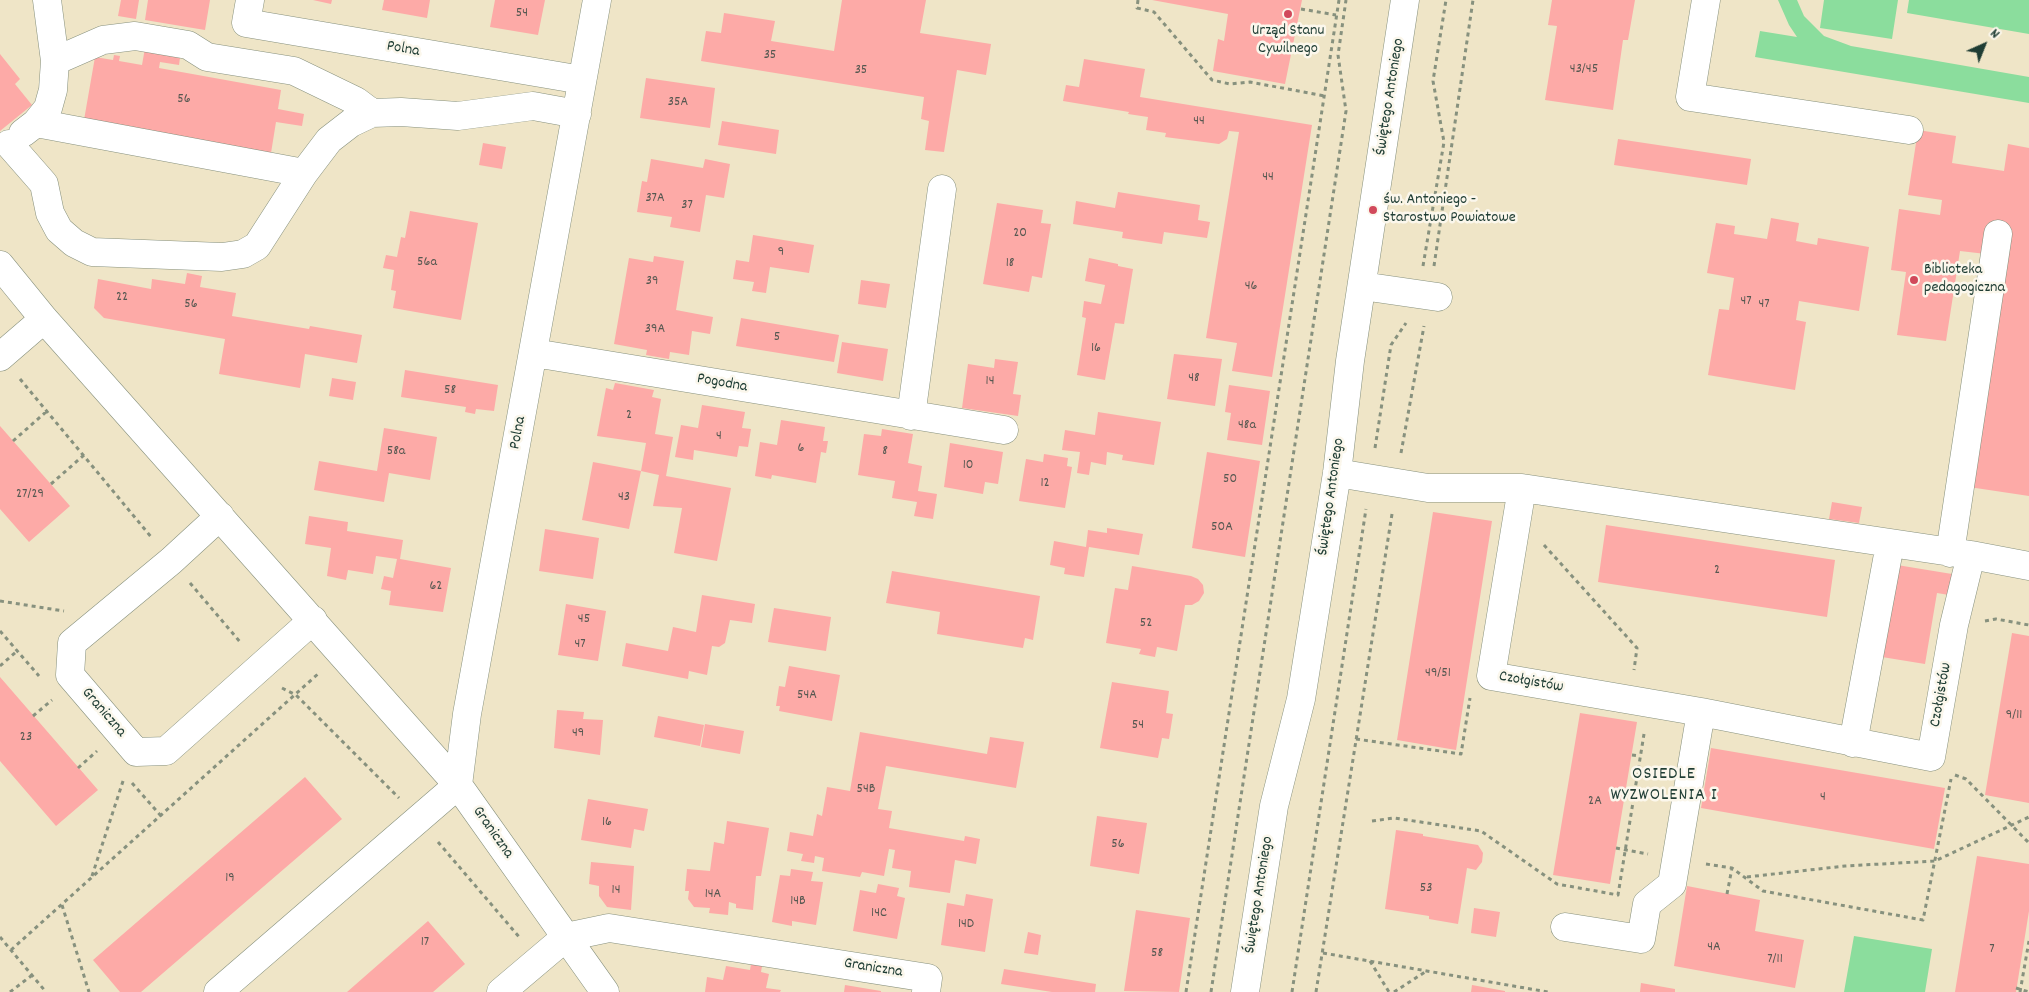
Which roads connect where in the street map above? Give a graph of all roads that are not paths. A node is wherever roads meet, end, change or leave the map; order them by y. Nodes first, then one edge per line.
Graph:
1 (47, 0) edge
2 (250, 0) edge
3 (597, 0) edge
4 (1405, 0) edge
5 (1706, 0) edge
6 (55, 61) junction
7 (582, 80) junction
8 (372, 113) junction
9 (577, 114) junction
10 (36, 123) junction
11 (1909, 130) dead end
12 (4, 147) edge
13 (304, 173) junction
14 (942, 190) dead end
15 (1998, 234) dead end
16 (0, 265) edge
17 (1362, 286) junction
18 (1438, 297) dead end
19 (44, 319) junction
20 (534, 352) junction
21 (0, 357) edge
22 (911, 416) junction
23 (1004, 430) dead end
24 (1337, 473) junction
25 (1522, 488) junction
26 (220, 516) junction
27 (1890, 544) junction
28 (1961, 554) junction
29 (2029, 566) edge
30 (313, 620) junction
31 (1701, 712) junction
32 (1853, 743) junction
33 (458, 785) junction
34 (1565, 927) dead end
35 (566, 937) junction
36 (218, 992) edge
37 (501, 992) edge
38 (606, 992) edge
39 (926, 992) edge
40 (1245, 992) edge

1 - 6 street
2 - 7 street, Polna
3 - 7 street, Polna
4 - 17 street, Świętego Antoniego
5 - 11 street
6 - 8 street
6 - 10 street
7 - 9 street, Polna
8 - 9 street
8 - 13 street
9 - 20 street, Polna
10 - 12 street
10 - 13 street
12 - 13 street
14 - 22 street
15 - 28 street, Czołgistów
16 - 19 street, Graniczna
17 - 18 street
17 - 24 street, Świętego Antoniego
19 - 21 street
19 - 26 street, Graniczna
20 - 22 street, Pogodna
20 - 33 street, Polna
22 - 23 street, Pogodna
24 - 25 street
24 - 40 street, Świętego Antoniego
25 - 27 street
25 - 31 street, Czołgistów
26 - 30 street, Graniczna
26 - 30 street, Graniczna
27 - 28 street
27 - 32 street
28 - 29 street
28 - 32 street, Czołgistów
30 - 33 street, Graniczna
31 - 32 street, Czołgistów
31 - 34 street
33 - 35 street, Graniczna
33 - 36 street
35 - 37 street, Graniczna
35 - 38 street, Graniczna
35 - 39 street, Graniczna

